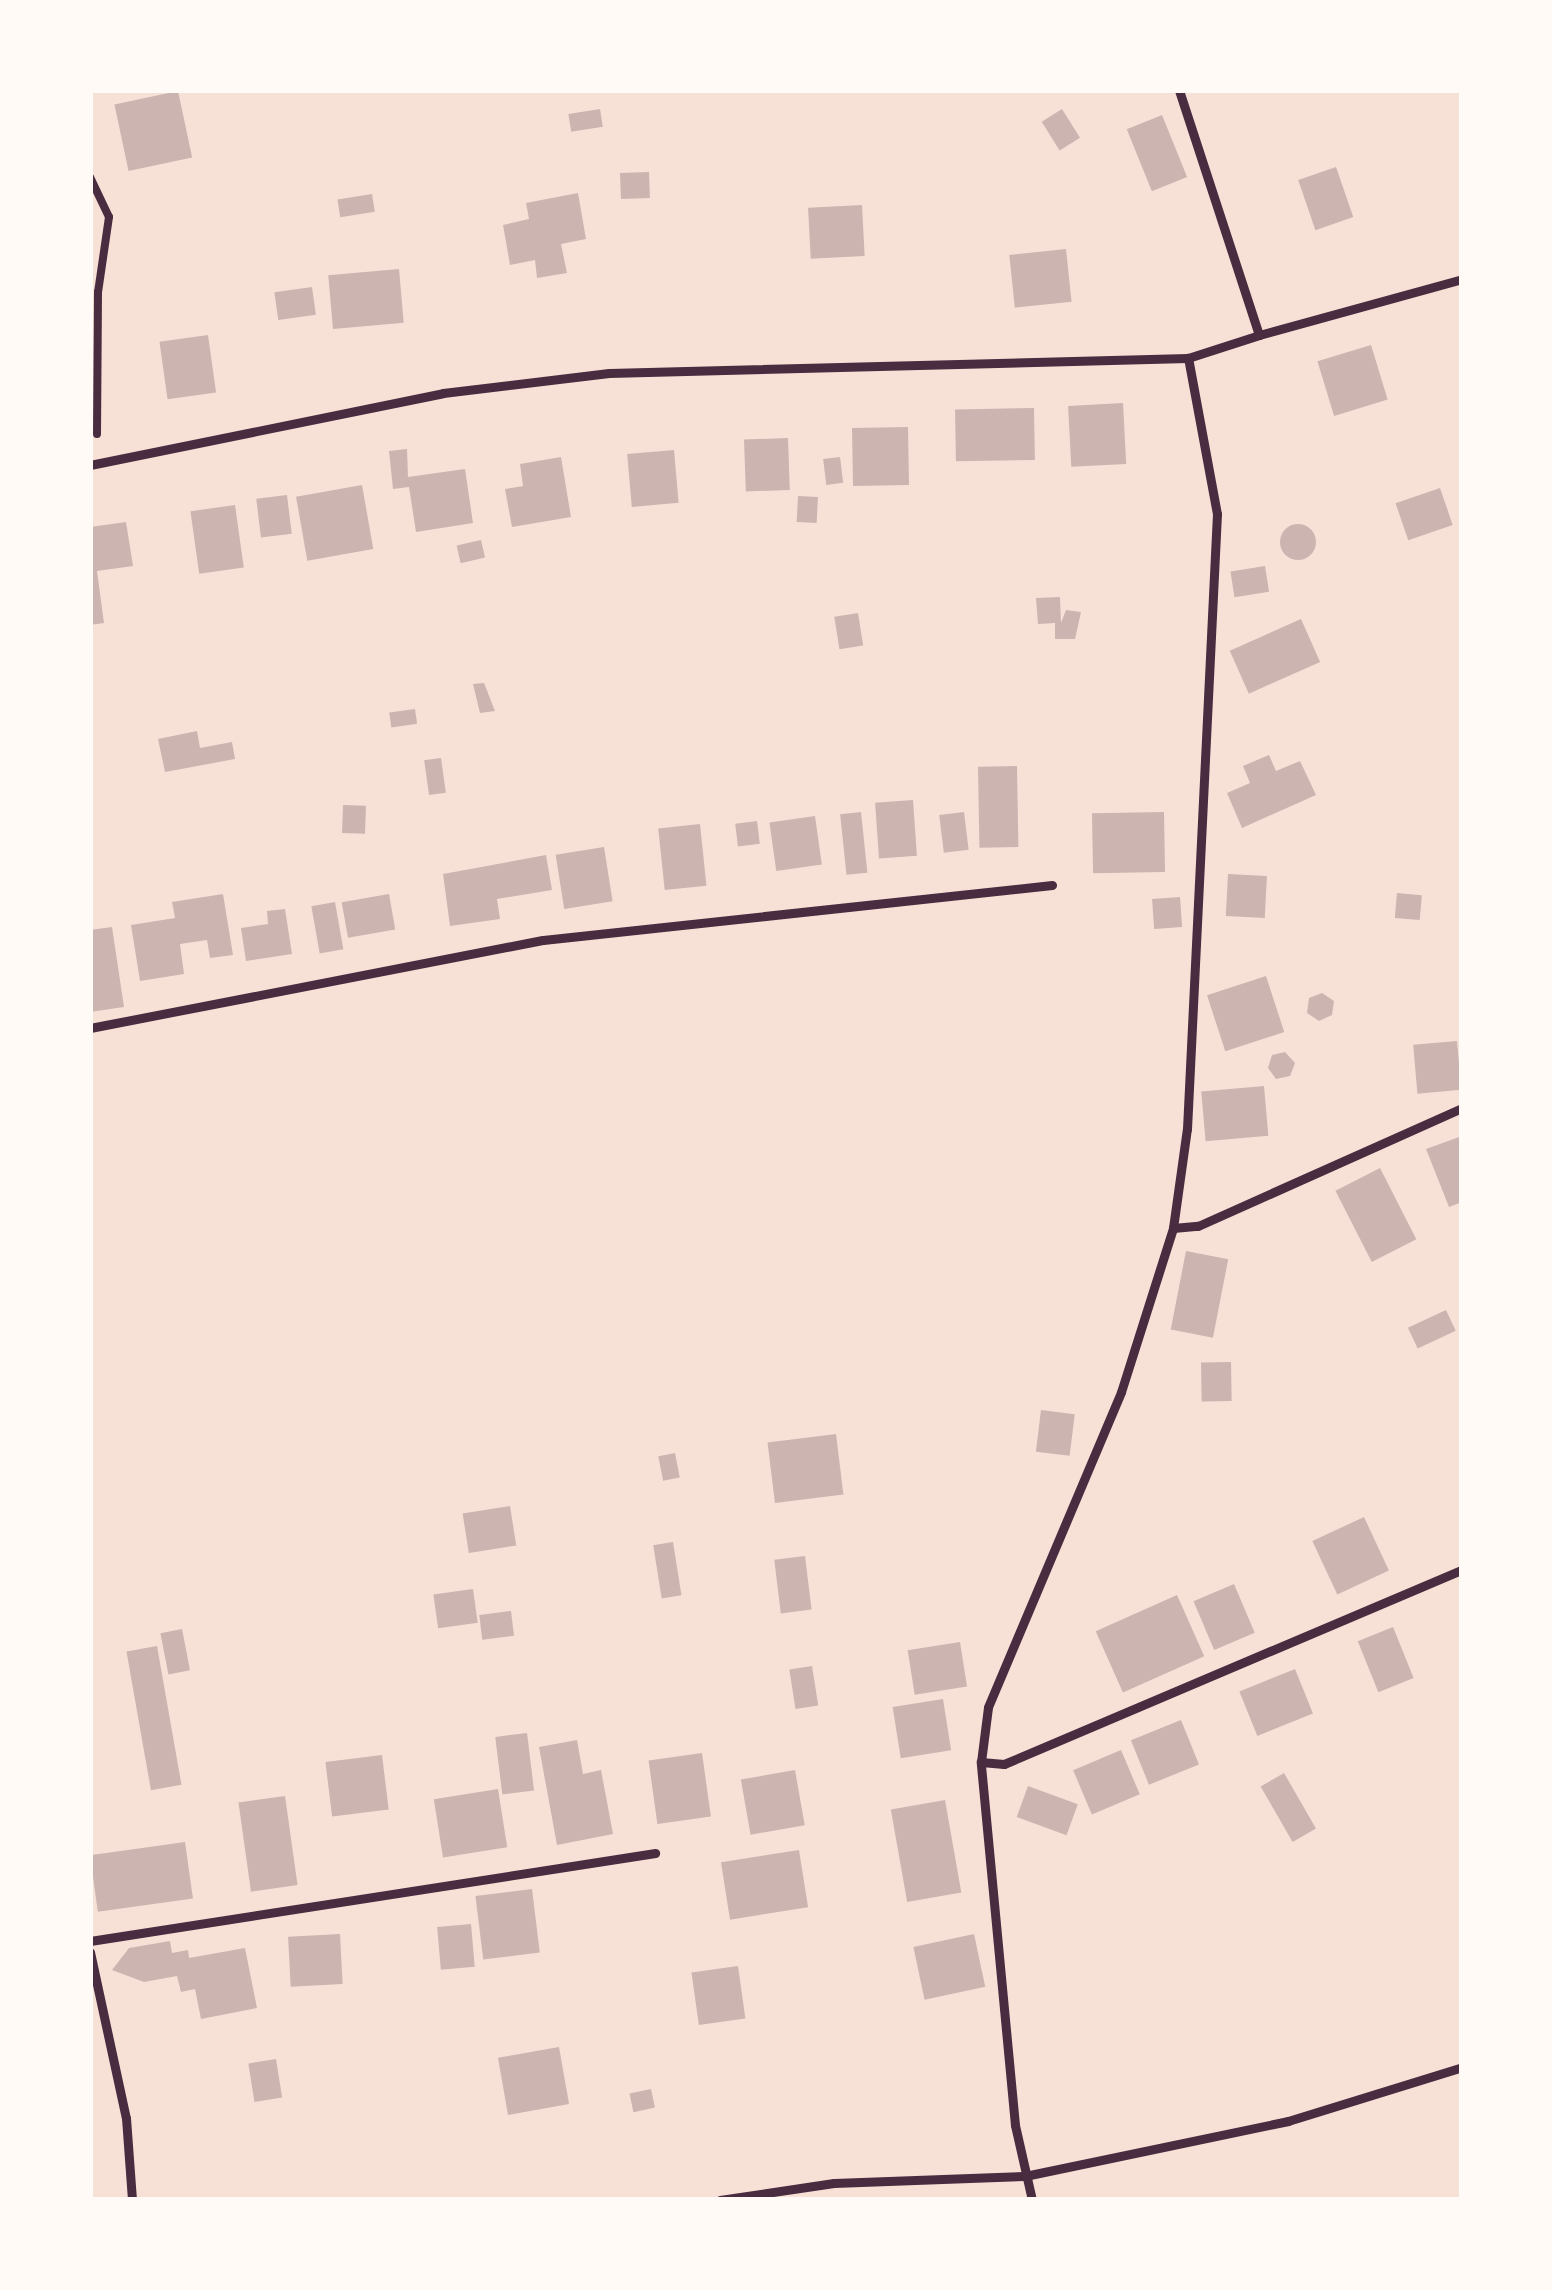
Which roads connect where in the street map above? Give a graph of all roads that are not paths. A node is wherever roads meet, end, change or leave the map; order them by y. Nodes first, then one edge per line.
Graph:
1 (1179, 90) edge
2 (1462, 279) edge
3 (1259, 334) junction
4 (1188, 358) junction
5 (94, 464) edge
6 (1052, 885) dead end
7 (90, 1028) edge
8 (1462, 1108) edge
9 (1173, 1228) junction
10 (1462, 1570) edge
11 (981, 1762) junction
12 (655, 1853) dead end
13 (90, 1940) edge
14 (90, 1952) edge
15 (1462, 2067) edge
16 (1024, 2176) junction
17 (131, 2200) edge
18 (720, 2200) edge
19 (1032, 2200) edge

1 - 3 lane
2 - 3 lane
3 - 4 lane
4 - 5 lane
4 - 9 lane
6 - 7 lane
8 - 9 lane
9 - 11 lane
10 - 11 lane
11 - 16 lane
12 - 13 lane
14 - 17 lane
15 - 16 lane
16 - 18 lane
16 - 19 lane

